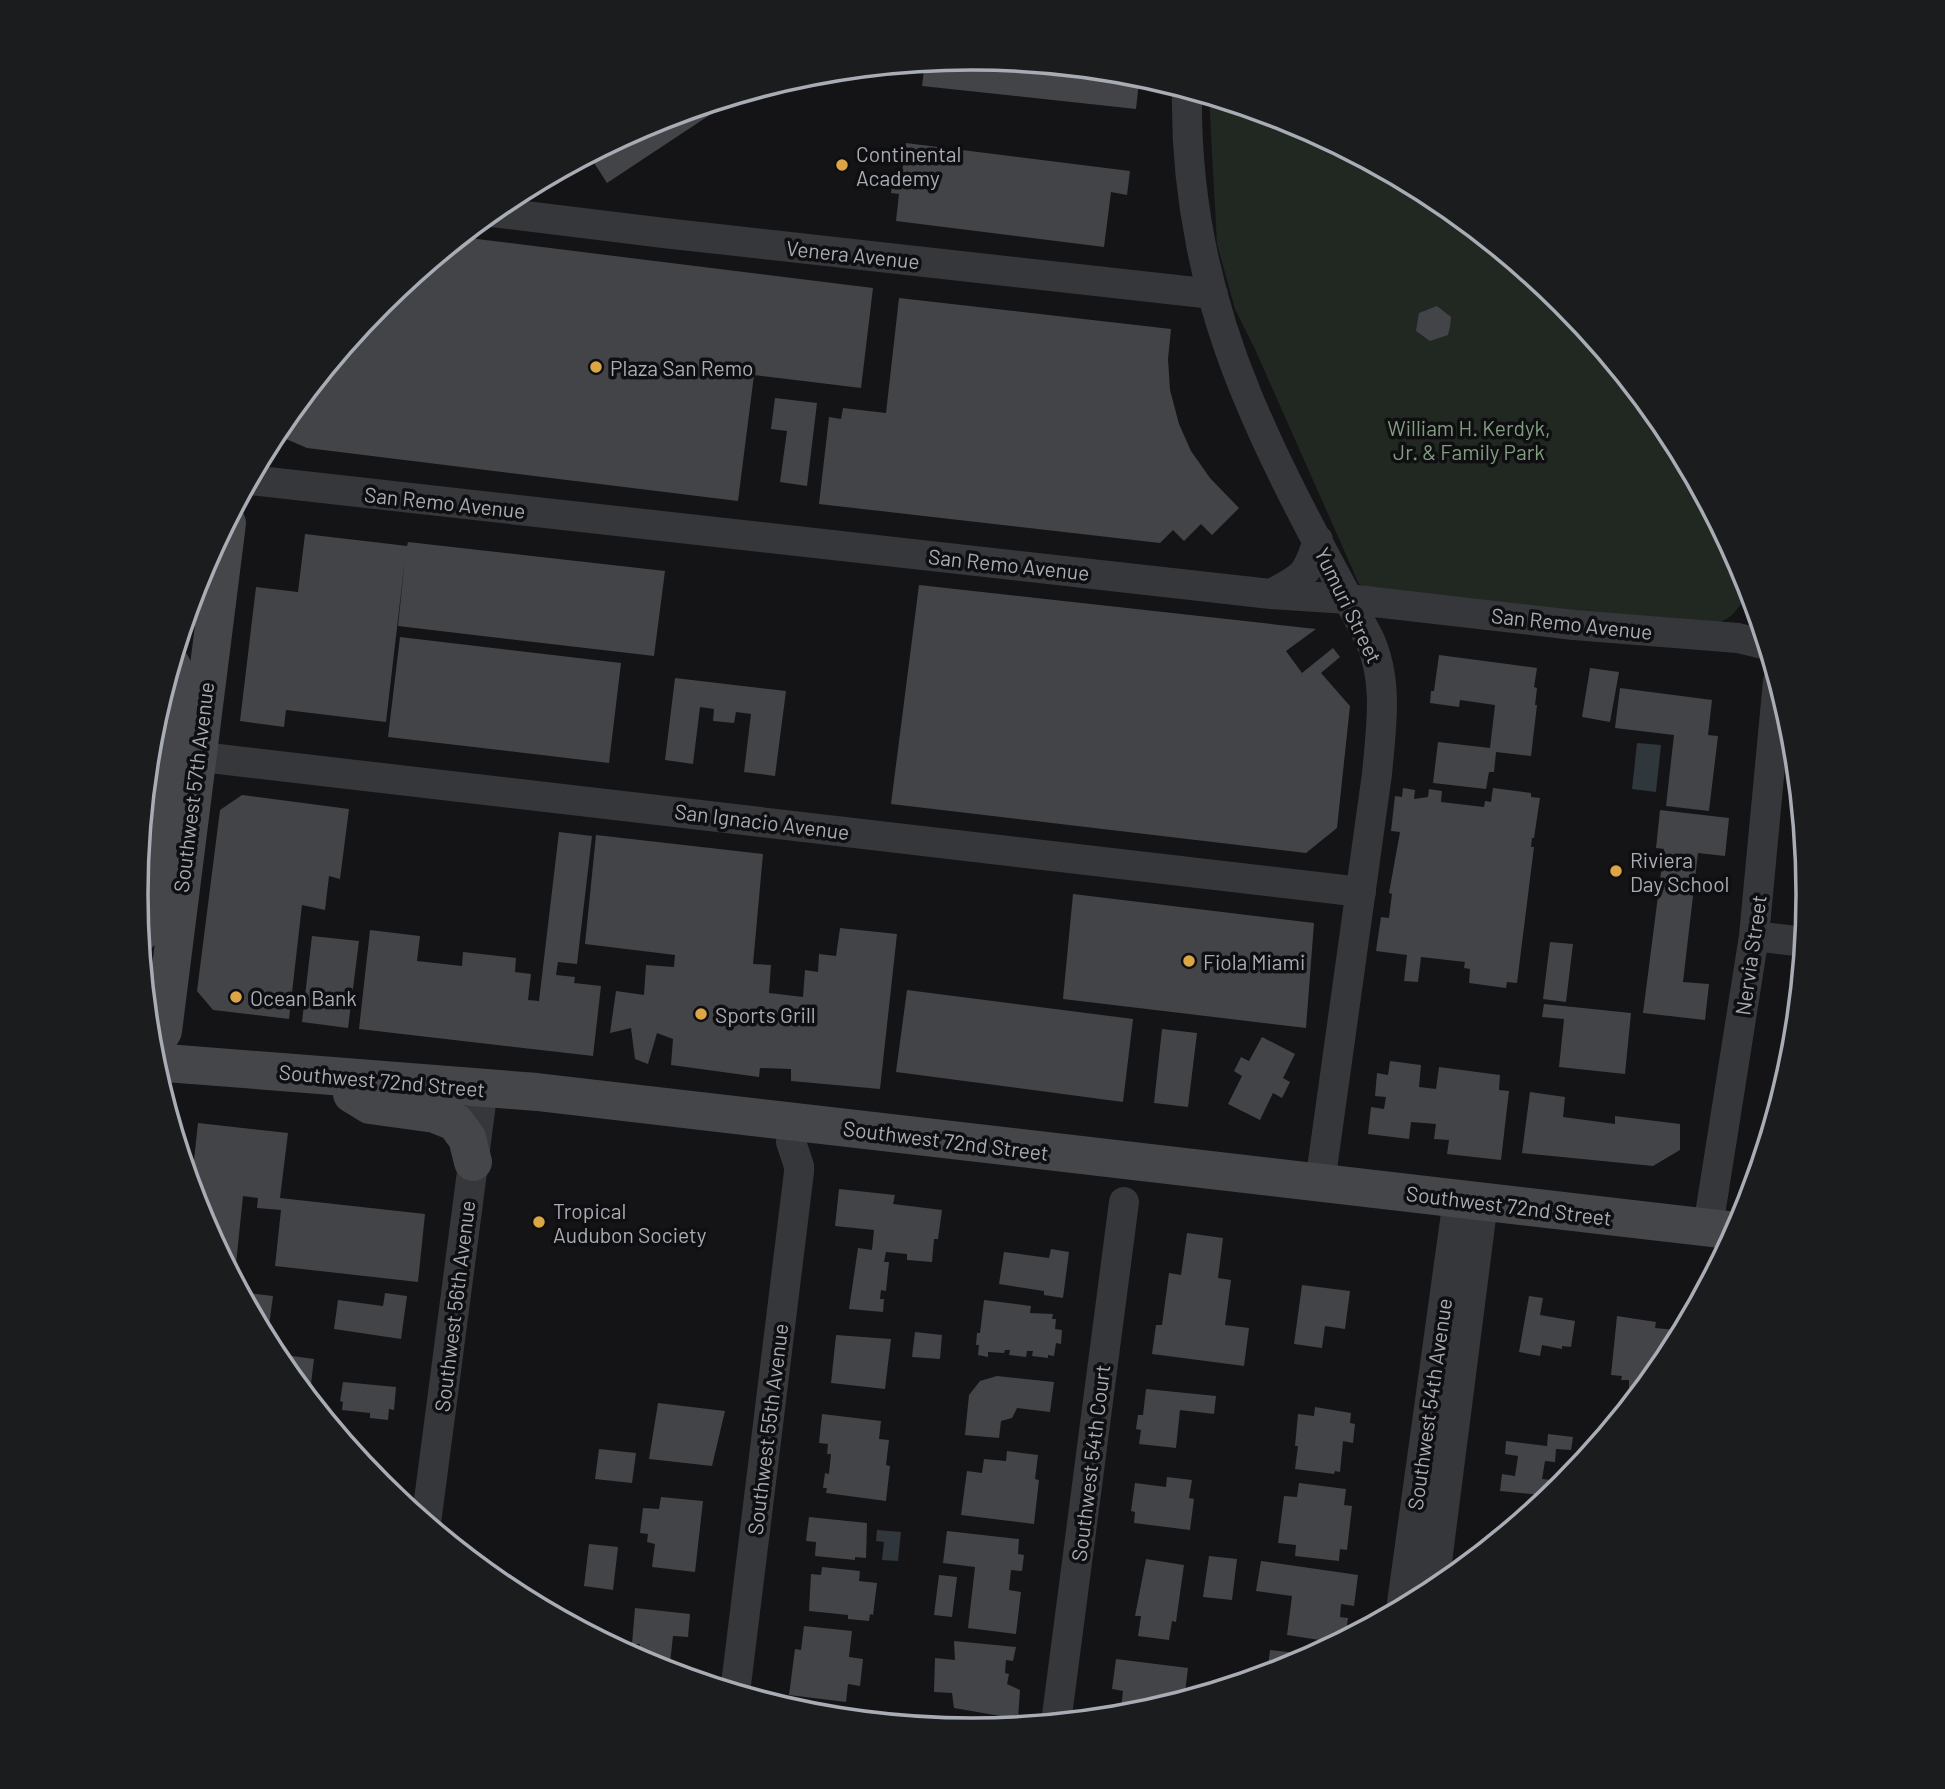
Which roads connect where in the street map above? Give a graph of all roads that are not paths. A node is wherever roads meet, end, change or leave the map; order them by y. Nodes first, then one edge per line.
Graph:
1 (1187, 98) edge
2 (507, 214) edge
3 (1213, 294) junction
4 (259, 481) edge
5 (1318, 540) junction
6 (219, 560) edge
7 (1271, 593) junction
8 (1348, 599) junction
9 (1757, 643) edge
10 (174, 689) edge
11 (1775, 709) edge
12 (180, 754) junction
13 (1361, 892) junction
14 (148, 894) edge
15 (1754, 936) junction
16 (1795, 941) edge
17 (161, 1035) edge
18 (166, 1063) edge
19 (323, 1077) junction
20 (483, 1088) junction
21 (807, 1124) junction
22 (1127, 1161) junction
23 (473, 1162) junction
24 (1320, 1183) junction
25 (1471, 1200) junction
26 (1722, 1229) edge
27 (427, 1513) edge
28 (1435, 1577) edge
29 (1403, 1598) edge
30 (736, 1684) edge
31 (1057, 1714) edge

1 - 3 street, Yumuri Street
2 - 3 street, Venera Avenue
3 - 5 street, Yumuri Street
4 - 7 street, San Remo Avenue
5 - 7 street
5 - 8 street, Yumuri Street
6 - 12 main road, Southwest 57th Avenue
7 - 8 street, San Remo Avenue
8 - 9 street, San Remo Avenue
8 - 13 street, Yumuri Street
10 - 12 main road, Southwest 57th Avenue
11 - 15 street, Nervia Street
12 - 13 street, San Ignacio Avenue
12 - 14 main road, Southwest 57th Avenue
12 - 17 main road, Southwest 57th Avenue
13 - 24 street, Yumuri Street
15 - 16 street
15 - 26 street, Nervia Street
18 - 19 main road, Southwest 72nd Street
19 - 20 main road, Southwest 72nd Street
19 - 23 main road
20 - 21 main road, Southwest 72nd Street
20 - 23 street, Southwest 56th Avenue
21 - 22 main road, Southwest 72nd Street
21 - 30 street, Southwest 55th Avenue
22 - 24 main road, Southwest 72nd Street
22 - 31 street, Southwest 54th Court
23 - 27 street, Southwest 56th Avenue
24 - 25 main road, Southwest 72nd Street
25 - 26 main road, Southwest 72nd Street
25 - 28 street, Southwest 54th Avenue
25 - 29 street, Southwest 54th Avenue

